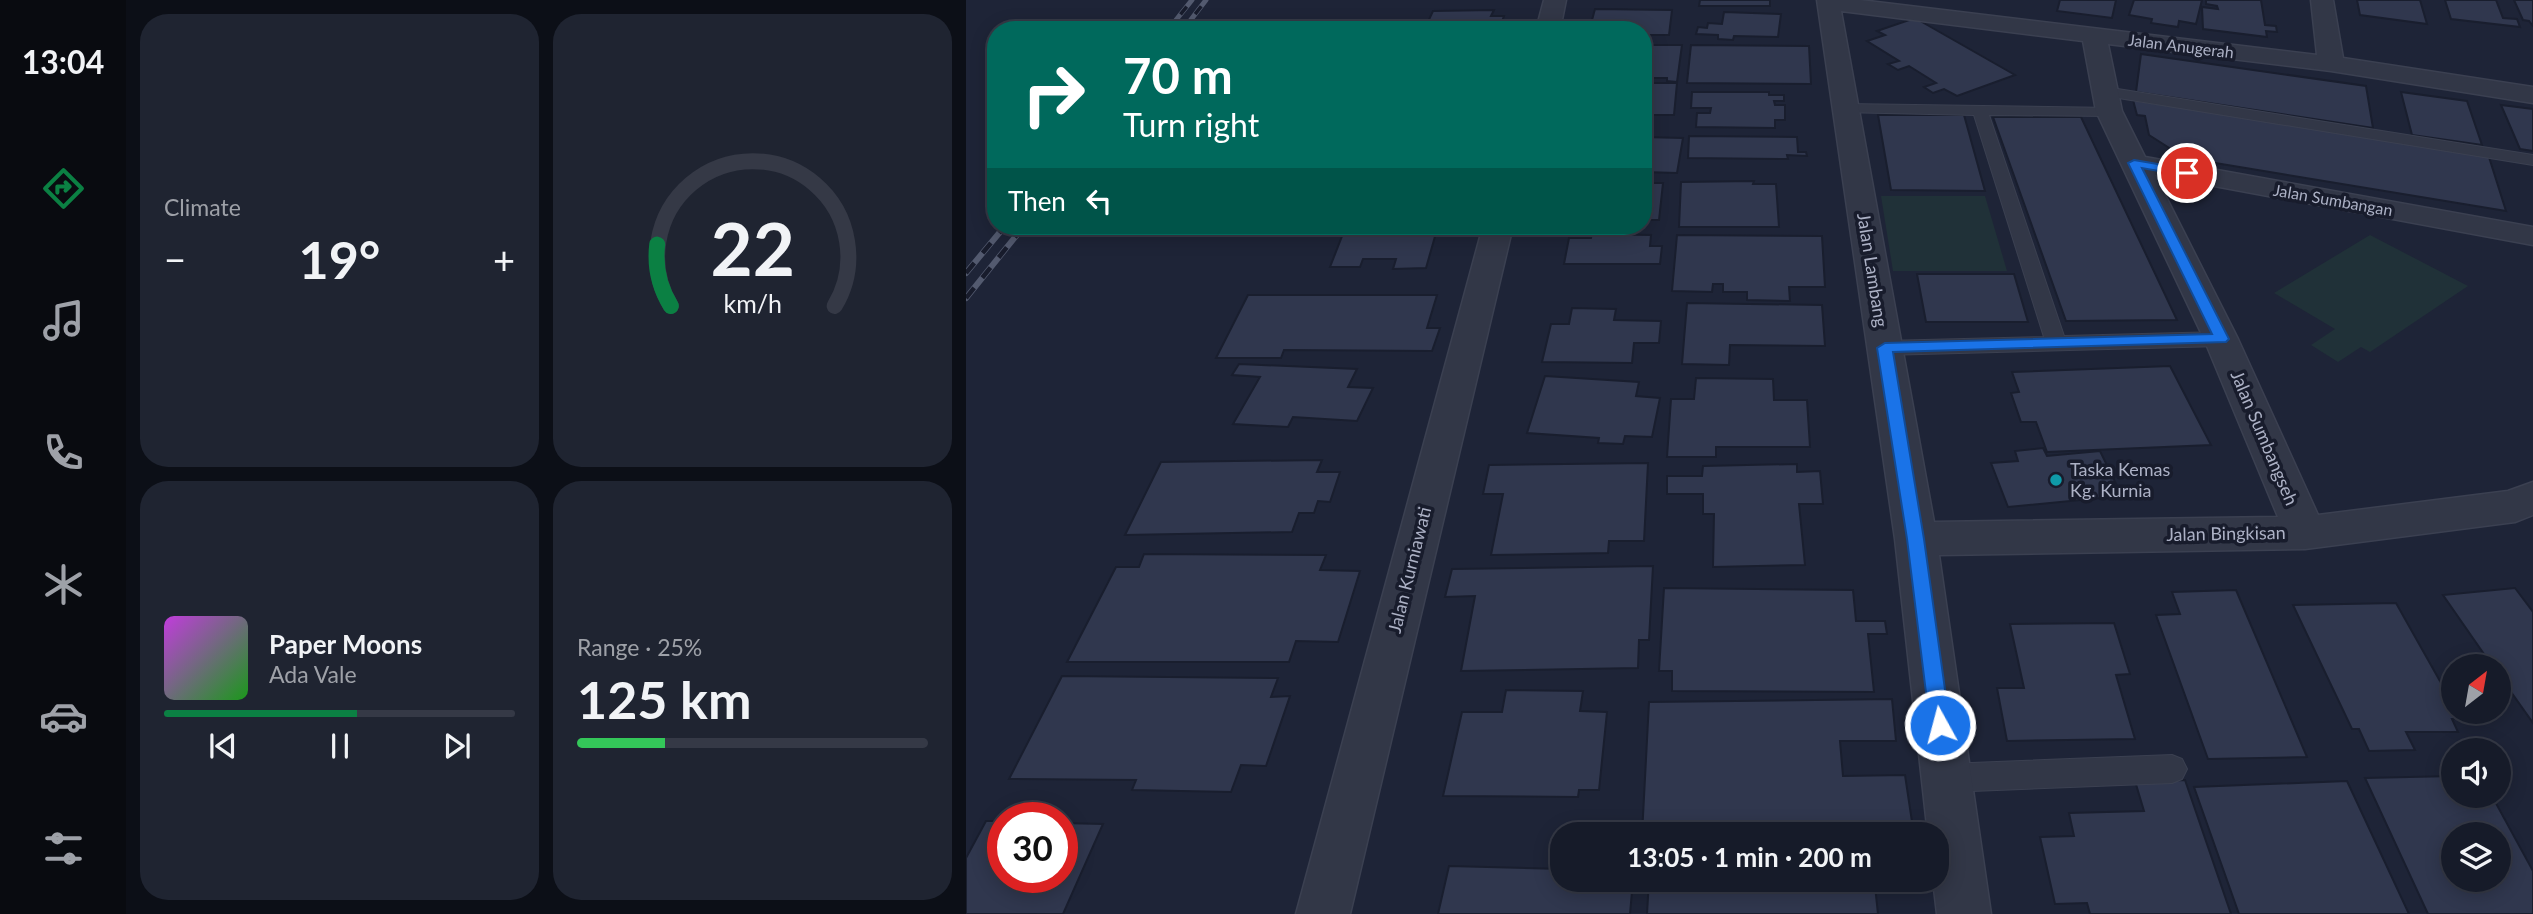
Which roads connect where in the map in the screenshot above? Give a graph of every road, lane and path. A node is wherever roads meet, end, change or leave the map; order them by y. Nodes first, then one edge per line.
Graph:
1 (1555, 0) edge
2 (2322, 0) edge
3 (1828, 1) edge
4 (1550, 21) edge
5 (2094, 35) junction
6 (2331, 64) junction
7 (2533, 95) edge
8 (2107, 102) junction
9 (1846, 109) junction
10 (1980, 110) junction
11 (2533, 160) edge
12 (2134, 163) junction
13 (1496, 235) edge
14 (2533, 236) edge
15 (2221, 339) junction
16 (2056, 344) junction
17 (1885, 348) junction
18 (2533, 497) edge
19 (2305, 533) junction
20 (1916, 539) junction
21 (2172, 769) dead end
22 (1947, 778) junction
23 (1323, 914) edge
24 (1964, 914) edge

1 - 4 street
2 - 6 street
3 - 5 street, Jalan Anugerah
3 - 9 street, Jalan Lambang
5 - 6 street, Jalan Anugerah
5 - 8 street, Jalan Sumbangseh
6 - 7 street, Jalan Anugerah
8 - 10 lane
8 - 11 lane
8 - 12 street, Jalan Sumbangseh
9 - 10 lane
9 - 17 street, Jalan Lambang
10 - 16 lane
12 - 14 street, Jalan Sumbangan
12 - 15 street, Jalan Sumbangseh
13 - 23 street, Jalan Kurniawati
15 - 16 lane
15 - 19 street, Jalan Sumbangseh
16 - 17 lane
17 - 20 street, Jalan Lambang
18 - 19 street, Jalan Bingkisan
19 - 20 street, Jalan Bingkisan
20 - 22 street, Jalan Lambang
21 - 22 lane
22 - 24 street, Jalan Lambang

